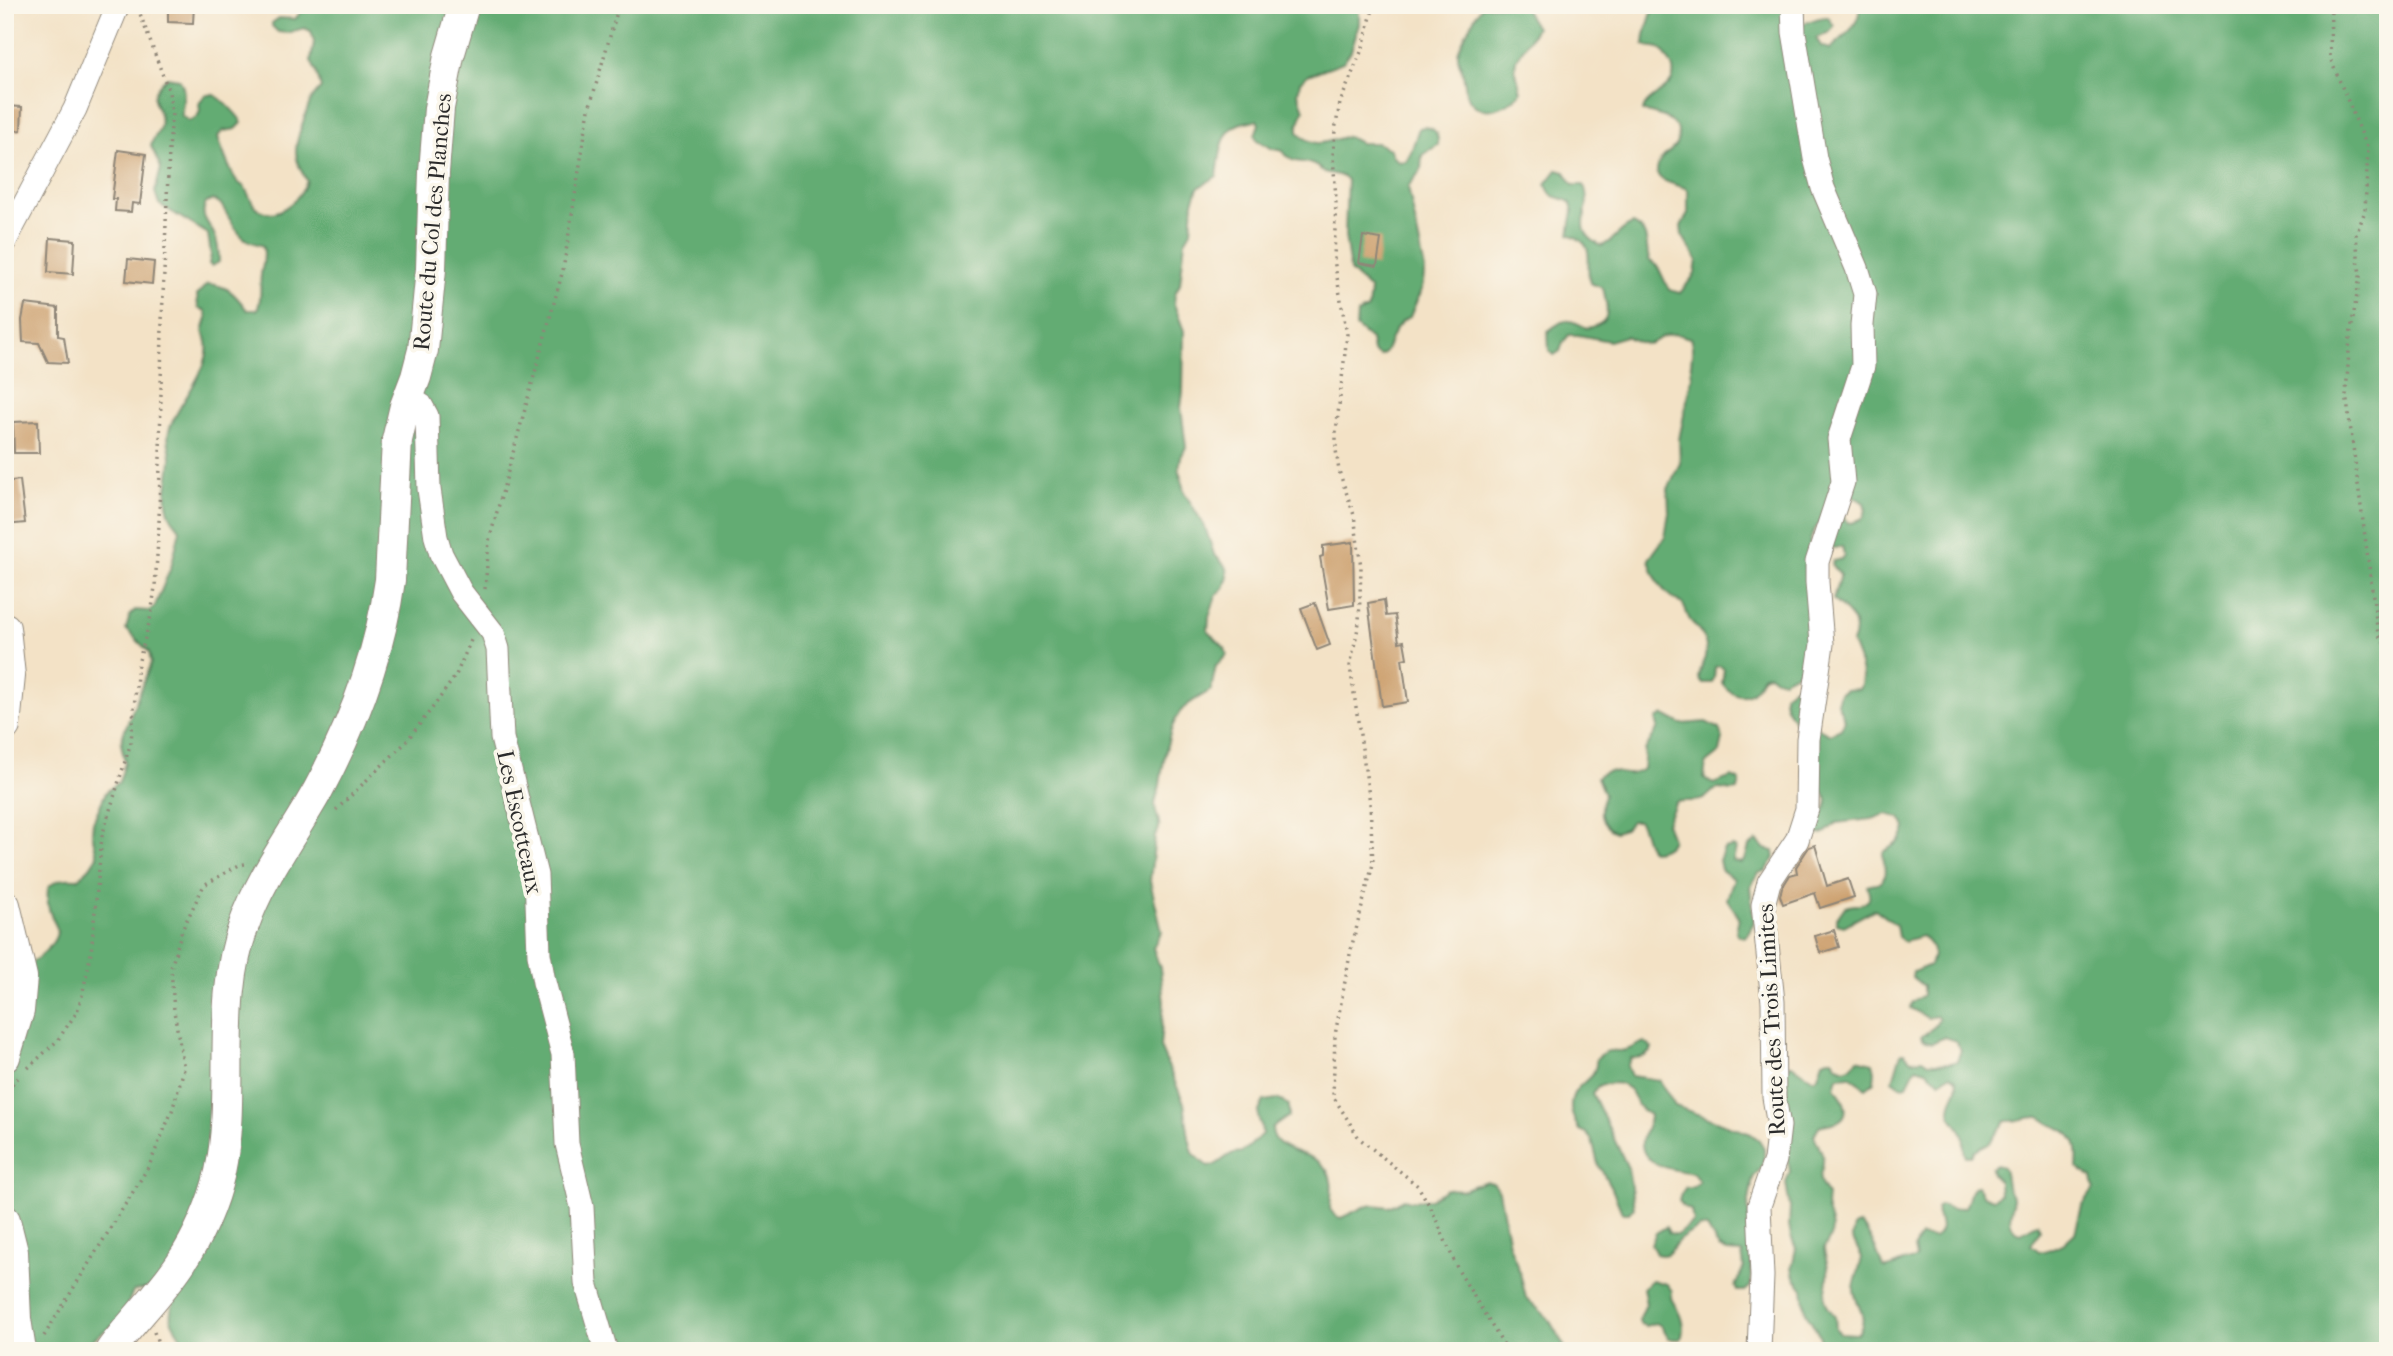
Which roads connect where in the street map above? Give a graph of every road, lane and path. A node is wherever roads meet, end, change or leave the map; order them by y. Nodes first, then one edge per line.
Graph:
1 (118, 5) edge
2 (138, 5) edge
3 (464, 5) edge
4 (619, 5) edge
5 (1374, 5) edge
6 (1793, 5) edge
7 (2331, 5) edge
8 (5, 241) edge
9 (408, 399) junction
10 (480, 617) junction
11 (5, 628) edge
12 (2388, 649) edge
13 (5, 726) edge
14 (336, 810) dead end
15 (274, 862) junction
16 (5, 905) edge
17 (5, 1057) edge
18 (5, 1085) edge
19 (5, 1220) edge
20 (30, 1347) edge
21 (110, 1351) edge
22 (606, 1351) edge
23 (1507, 1351) edge
24 (1759, 1351) edge

1 - 8 street
2 - 18 path
3 - 9 street, Route du Col des Planches
4 - 10 path
5 - 23 path
6 - 24 street, Route des Trois Limites
7 - 12 path
9 - 10 street, Les Escotteaux
9 - 15 street, Route du Col des Planches
10 - 14 path
10 - 22 street, Les Escotteaux
11 - 13 street
15 - 20 path
15 - 21 street, Route du Col des Planches
16 - 17 street
19 - 20 street

